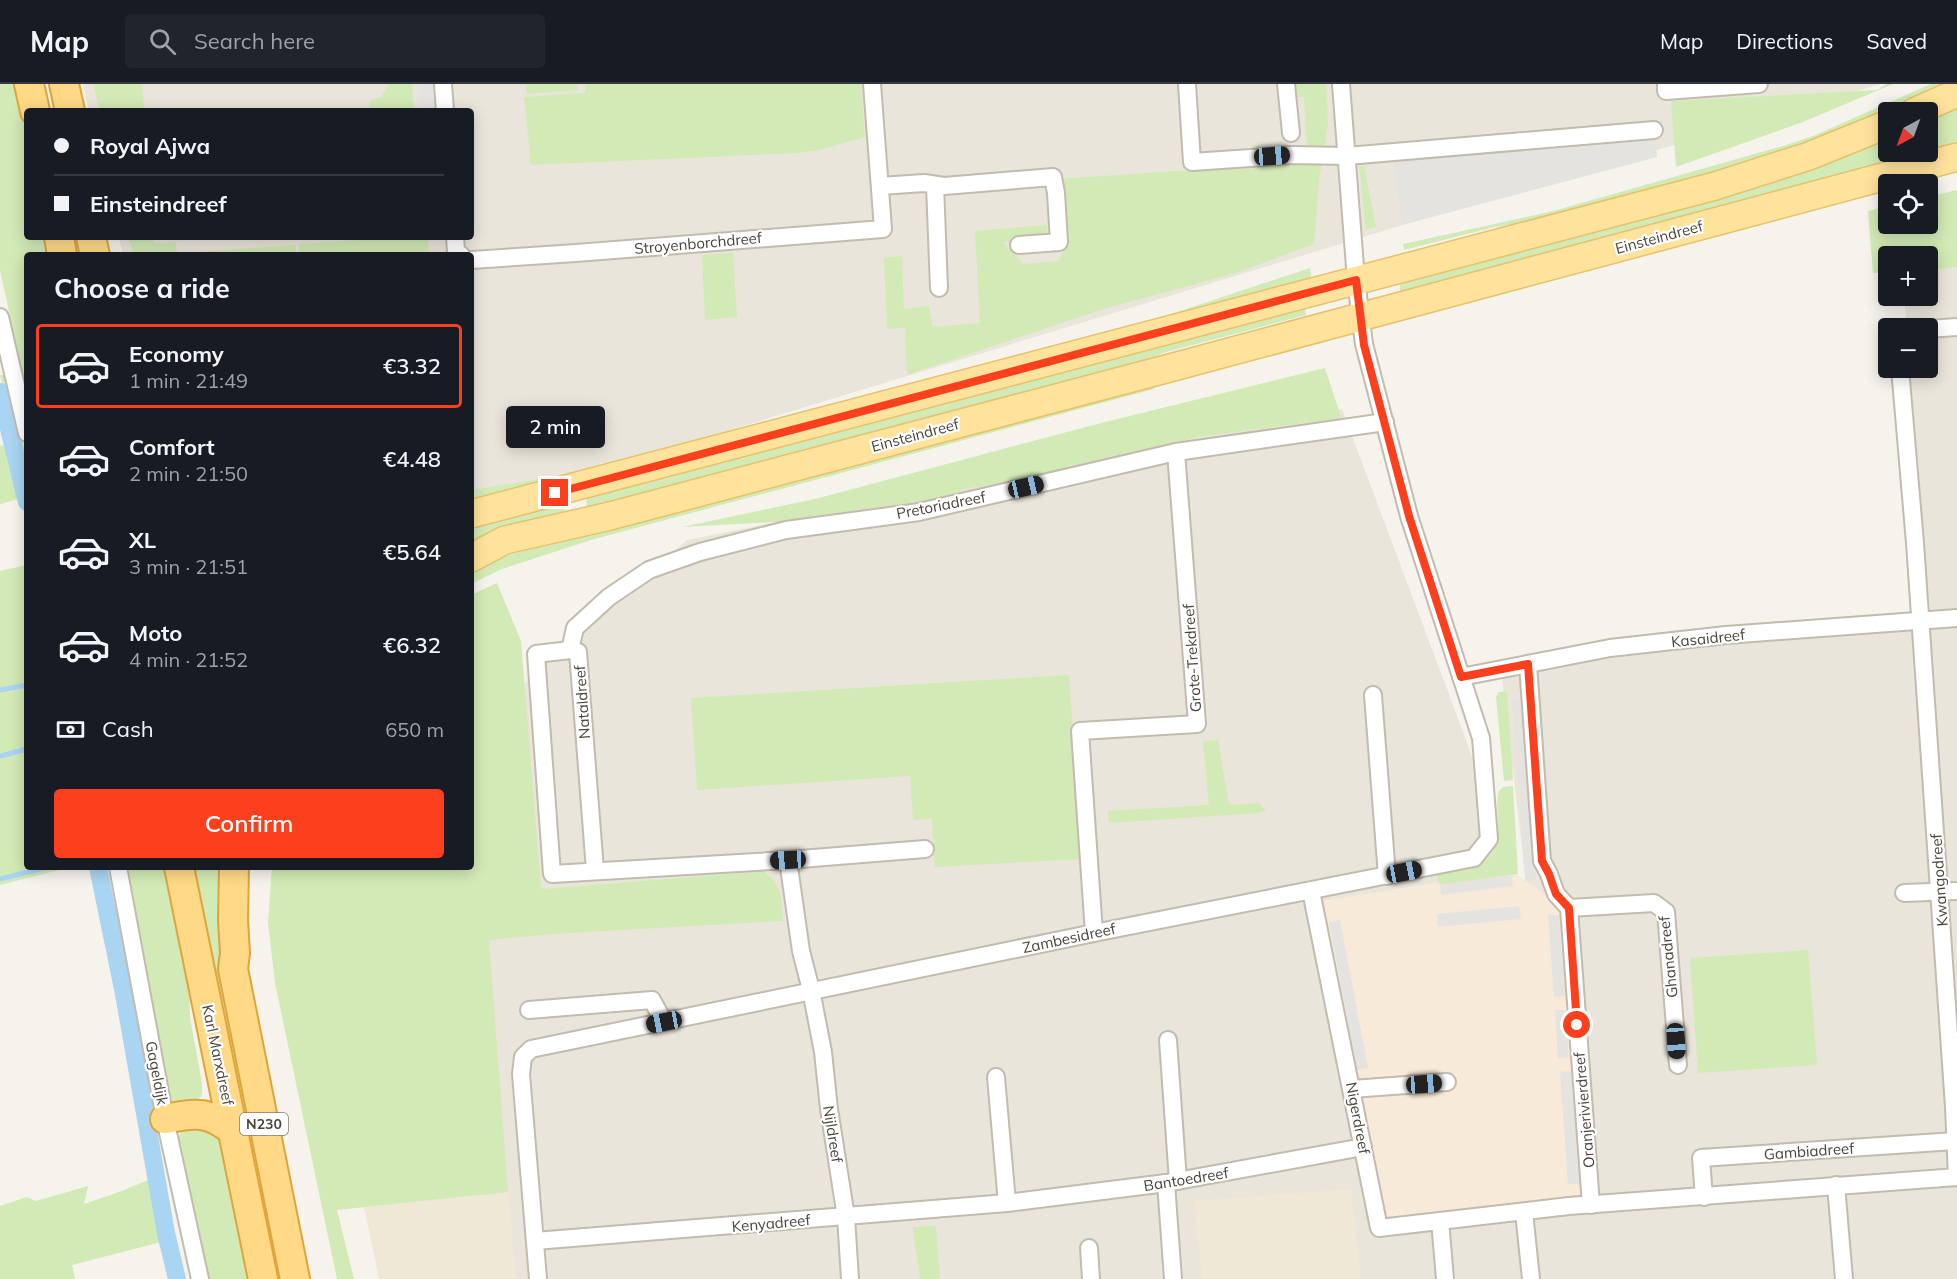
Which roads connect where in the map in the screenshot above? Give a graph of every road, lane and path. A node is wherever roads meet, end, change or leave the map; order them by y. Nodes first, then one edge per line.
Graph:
1 (29, 84) edge
2 (64, 84) edge
3 (443, 84) edge
4 (872, 84) edge
5 (1187, 84) edge
6 (1286, 84) edge
7 (1341, 84) edge
8 (1666, 84) edge
9 (1759, 84) edge
10 (1957, 93) edge
11 (1937, 102) edge
12 (34, 108) edge
13 (69, 108) edge
14 (445, 108) edge
15 (1878, 128) edge
16 (1654, 130) dead end
17 (1291, 133) dead end
18 (1347, 156) junction
19 (1957, 157) edge
20 (935, 185) junction
21 (880, 186) junction
22 (1019, 245) dead end
23 (474, 260) edge
24 (1356, 280) junction
25 (939, 288) dead end
26 (0, 317) edge
27 (1361, 318) junction
28 (1957, 327) edge
29 (1938, 328) edge
30 (1901, 378) edge
31 (24, 420) edge
32 (1386, 422) junction
33 (1176, 452) junction
34 (474, 513) edge
35 (474, 556) edge
36 (1957, 618) edge
37 (1919, 621) junction
38 (570, 650) junction
39 (1528, 664) junction
40 (1461, 677) junction
41 (1373, 695) dead end
42 (925, 849) dead end
43 (788, 860) junction
44 (119, 870) edge
45 (180, 870) edge
46 (234, 870) edge
47 (595, 870) junction
48 (1387, 876) junction
49 (1311, 891) junction
50 (1957, 891) edge
51 (1904, 893) dead end
52 (1939, 893) junction
53 (1569, 908) junction
54 (1094, 933) junction
55 (811, 990) junction
56 (529, 1010) dead end
57 (664, 1022) junction
58 (1168, 1040) dead end
59 (220, 1064) junction
60 (1678, 1065) dead end
61 (996, 1077) dead end
62 (1448, 1082) dead end
63 (1352, 1089) junction
64 (179, 1116) junction
65 (235, 1133) junction
66 (1955, 1142) junction
67 (1363, 1147) junction
68 (1957, 1177) edge
69 (1172, 1182) junction
70 (1836, 1185) junction
71 (1704, 1197) junction
72 (1007, 1203) junction
73 (1591, 1205) junction
74 (1524, 1212) junction
75 (846, 1217) junction
76 (1440, 1221) junction
77 (535, 1241) junction
78 (1089, 1248) dead end
79 (200, 1279) edge
80 (263, 1279) edge
81 (295, 1279) edge
82 (538, 1279) edge
83 (850, 1279) edge
84 (1091, 1279) edge
85 (1173, 1279) edge
86 (1445, 1279) edge
87 (1531, 1279) edge
88 (1844, 1279) edge

1 - 12 highway
2 - 13 highway
3 - 14 street
4 - 21 street
5 - 18 street
6 - 17 street
7 - 18 street
8 - 9 street
10 - 11 main road
15 - 24 main road
16 - 18 street
18 - 24 street
19 - 27 main road, Einsteindreef
20 - 21 street
20 - 22 street
20 - 25 street
21 - 23 street, Stroyenborchdreef
24 - 27 street
24 - 34 main road
26 - 31 street
27 - 32 street
27 - 35 main road, Einsteindreef
28 - 29 street
30 - 37 street, Kwangodreef
32 - 33 street, Pretoriadreef
32 - 40 street
33 - 38 street, Pretoriadreef
33 - 54 street, Grote-Trekdreef
36 - 37 street, Kasaidreef
37 - 39 street, Kasaidreef
37 - 52 street, Kwangodreef
38 - 47 street, Nataldreef
38 - 47 street, Nataldreef
39 - 40 street, Kasaidreef
39 - 53 street
40 - 48 street, Zambesidreef
41 - 48 street
42 - 43 street
43 - 47 street
43 - 55 street, Nijldreef
44 - 64 street, Gageldijk
45 - 59 highway, Karl Marxdreef / N230
46 - 81 highway, Karl Marxdreef / N230
48 - 49 street, Zambesidreef
49 - 54 street, Zambesidreef
49 - 63 street, Nigerdreef
50 - 52 street
51 - 52 street
52 - 66 street, Kwangodreef
53 - 60 street, Ghanadreef
53 - 73 street, Oranjerivierdreef
54 - 55 street, Zambesidreef
55 - 57 street, Zambesidreef
55 - 75 street, Nijldreef
56 - 57 street
57 - 77 street, Zambesidreef
58 - 69 street
59 - 64 highway
59 - 65 highway, Karl Marxdreef / N230
61 - 72 street
62 - 63 street
63 - 67 street, Nigerdreef
64 - 65 highway
64 - 79 street, Gageldijk
65 - 80 highway, Karl Marxdreef / N230
66 - 68 street, Kwangodreef
66 - 71 street, Gambiadreef
67 - 69 street, Bantoedreef
67 - 76 street, Nigerdreef
68 - 70 street
69 - 72 street, Bantoedreef
69 - 85 street
70 - 71 street
70 - 88 street
71 - 73 street
72 - 75 street, Kenyadreef
73 - 74 street
74 - 76 street
74 - 87 street
75 - 77 street, Kenyadreef
75 - 83 street, Nijldreef
76 - 86 street
77 - 82 street
78 - 84 street

